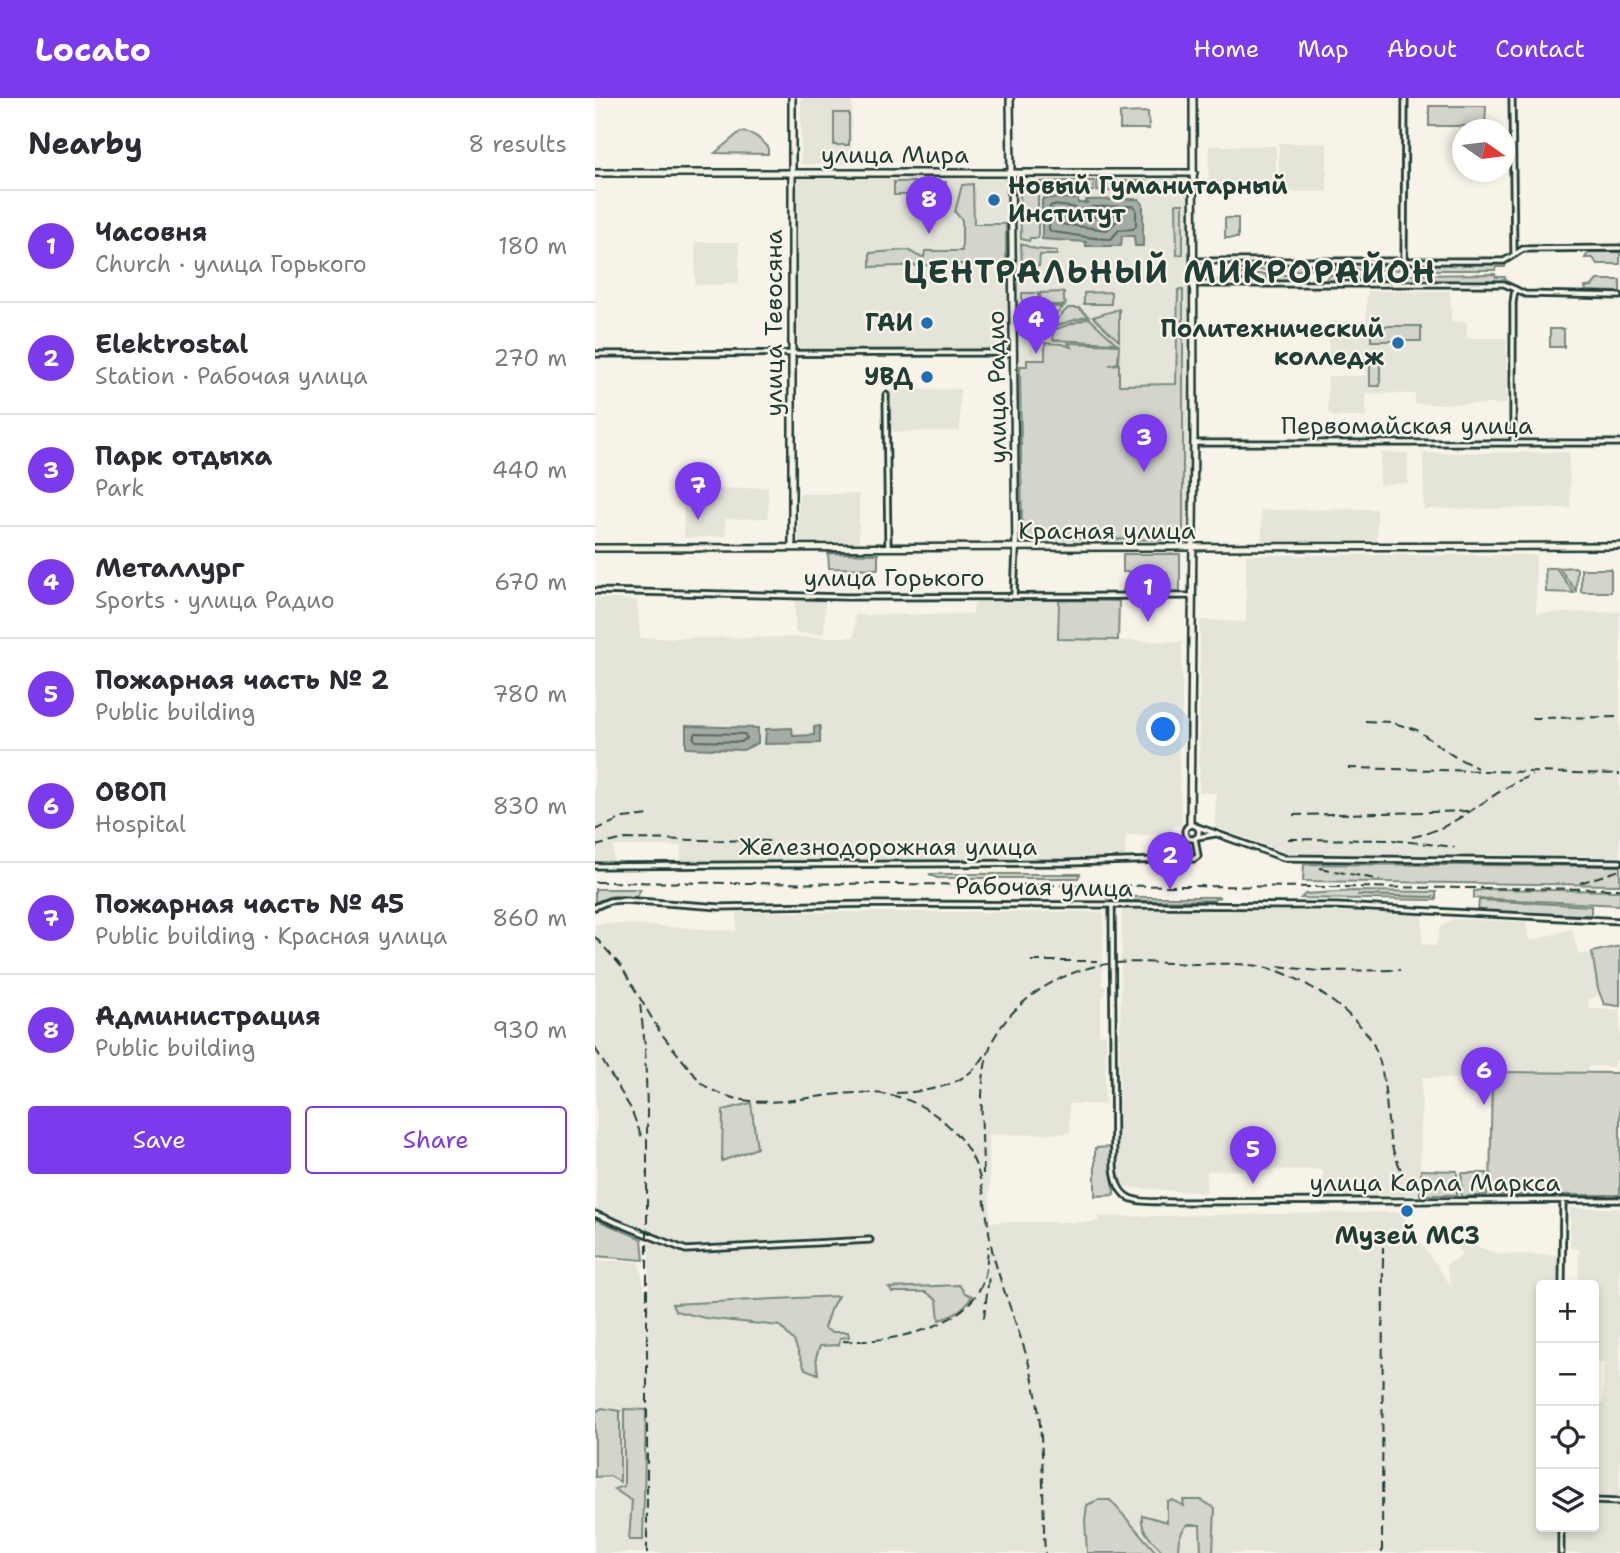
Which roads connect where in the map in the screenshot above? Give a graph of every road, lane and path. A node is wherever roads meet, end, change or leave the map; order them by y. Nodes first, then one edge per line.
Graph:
1 (792, 98) edge
2 (1010, 98) edge
3 (1193, 98) edge
4 (1405, 98) edge
5 (1511, 98) edge
6 (791, 172) junction
7 (595, 173) edge
8 (1010, 173) junction
9 (1194, 173) junction
10 (1620, 248) edge
11 (1514, 253) junction
12 (1194, 261) junction
13 (1404, 261) junction
14 (1194, 284) junction
15 (1515, 289) junction
16 (1620, 296) edge
17 (1014, 353) junction
18 (595, 354) edge
19 (791, 354) junction
20 (886, 395) dead end
21 (1193, 443) junction
22 (1513, 443) junction
23 (1620, 443) edge
24 (1620, 547) edge
25 (595, 548) edge
26 (792, 548) junction
27 (1193, 548) junction
28 (888, 549) junction
29 (1016, 549) junction
30 (595, 591) edge
31 (1014, 595) junction
32 (1192, 596) junction
33 (1192, 826) junction
34 (1219, 834) junction
35 (1196, 837) junction
36 (1620, 862) edge
37 (595, 866) edge
38 (1112, 906) junction
39 (595, 907) edge
40 (1620, 921) edge
41 (1563, 1200) junction
42 (1620, 1200) edge
43 (595, 1214) edge
44 (870, 1240) dead end
45 (1562, 1280) edge
46 (1599, 1501) edge
47 (1620, 1502) edge
48 (1561, 1532) edge
49 (1561, 1553) edge

1 - 6 main road, улица Тевосяна
2 - 8 main road, улица Радио
3 - 9 main road
4 - 13 street
5 - 11 street
6 - 7 main road, улица Мира
6 - 8 main road, улица Мира
6 - 19 main road, улица Тевосяна
8 - 9 main road, улица Мира
8 - 17 main road, улица Радио
9 - 12 main road
10 - 11 street
11 - 13 street
12 - 13 street
12 - 14 main road
14 - 15 street
14 - 21 main road
15 - 16 street
15 - 22 street
17 - 19 street
17 - 29 main road, улица Радио
18 - 19 street
19 - 26 main road, улица Тевосяна
20 - 28 street
21 - 22 street, Первомайская улица
21 - 27 main road
22 - 23 street, Первомайская улица
24 - 27 main road, Красная улица
25 - 26 main road, Красная улица
26 - 28 main road, Красная улица
27 - 29 main road, Красная улица
27 - 32 main road
28 - 29 main road, Красная улица
29 - 31 street
30 - 31 street, улица Горького
31 - 32 street, улица Горького
32 - 33 main road
33 - 34 street
33 - 35 street
33 - 35 street
34 - 35 street
34 - 36 street
35 - 37 street, Железнодорожная улица
38 - 39 street, Рабочая улица
38 - 40 street, Рабочая улица
38 - 41 street, улица Карла Маркса
41 - 42 street, улица Карла Маркса
41 - 45 street
43 - 44 street
46 - 47 street
48 - 49 street

